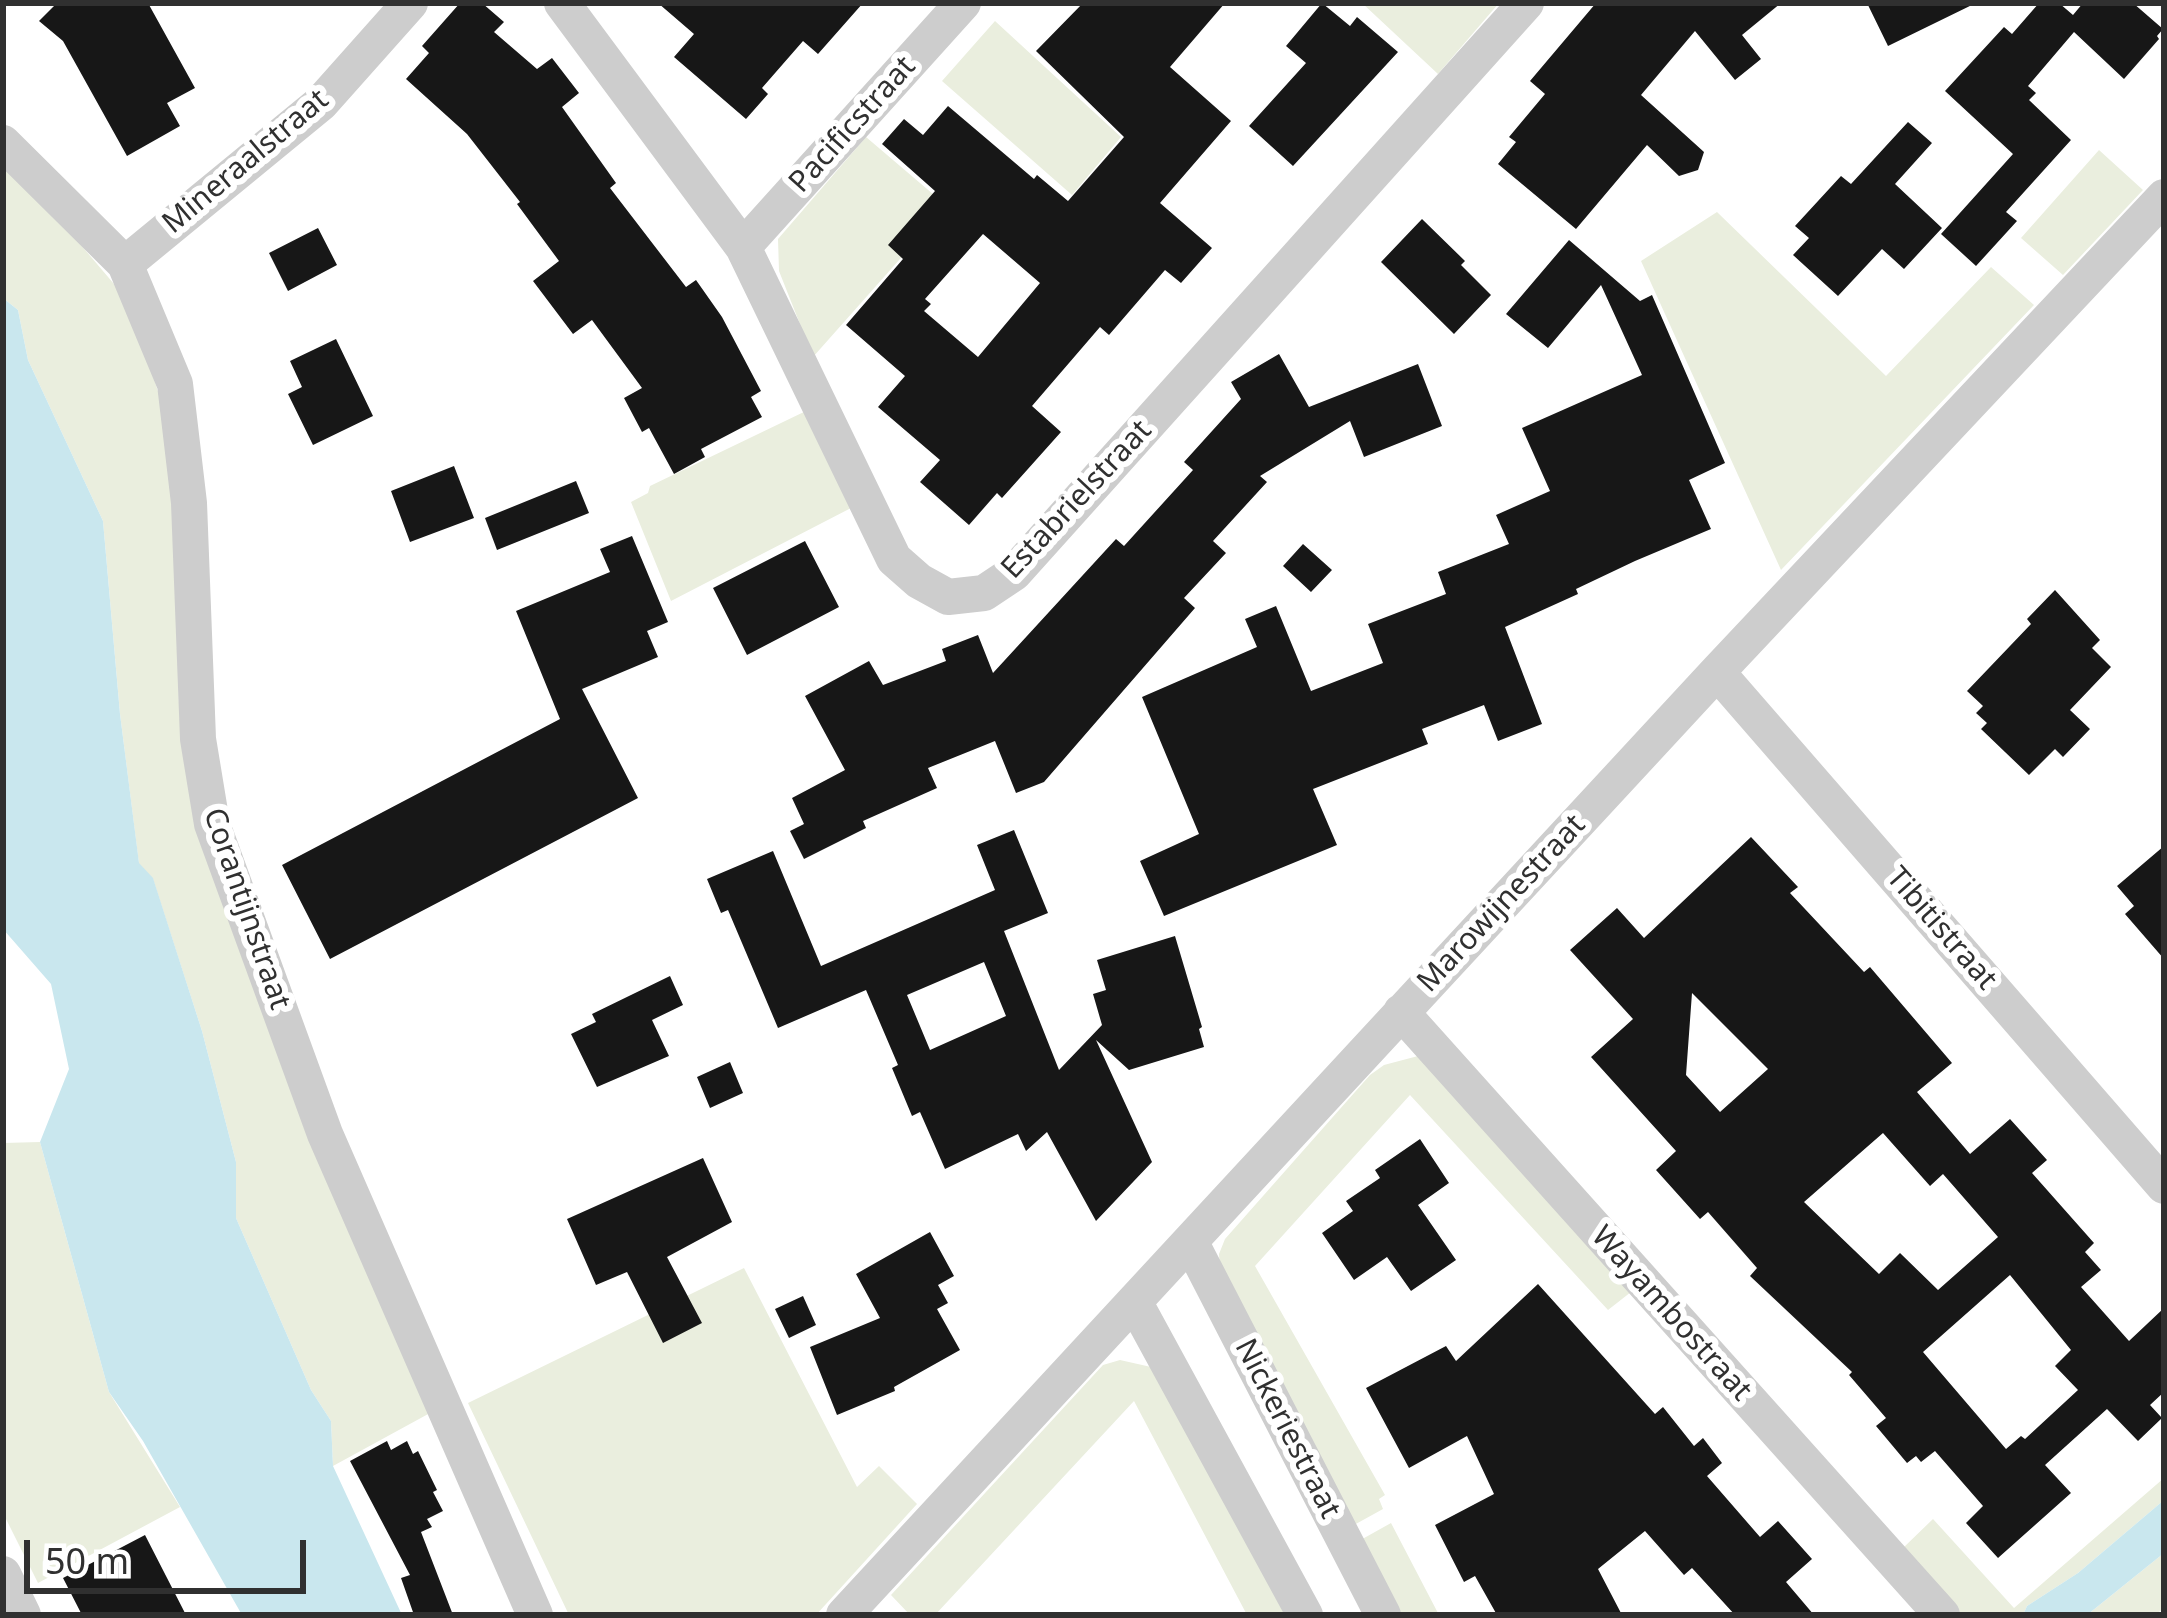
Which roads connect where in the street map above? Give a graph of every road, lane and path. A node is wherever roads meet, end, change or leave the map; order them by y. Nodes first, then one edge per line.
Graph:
1 (410, 3) edge
2 (562, 3) edge
3 (963, 3) edge
4 (1526, 3) edge
5 (3, 143) edge
6 (2164, 197) edge
7 (743, 247) junction
8 (125, 264) junction
9 (1717, 672) junction
10 (1401, 1012) junction
11 (2164, 1186) edge
12 (1191, 1243) junction
13 (1135, 1303) junction
14 (3, 1574) edge
15 (22, 1615) edge
16 (535, 1615) edge
17 (844, 1615) edge
18 (1305, 1615) edge
19 (1383, 1615) edge
20 (1942, 1615) edge

1 - 8 street, Mineraalstraat
2 - 7 street, Estabrielstraat
3 - 7 street, Pacificstraat
4 - 7 street, Estabrielstraat
5 - 8 street, Corantijnstraat
6 - 9 street, Marowijnestraat
8 - 16 street, Corantijnstraat
9 - 10 street, Marowijnestraat
9 - 11 street, Tibitistraat
10 - 12 street, Marowijnestraat
10 - 20 street, Wayambostraat
12 - 13 street, Marowijnestraat
12 - 19 street, Nickeriestraat
13 - 17 street, Marowijnestraat
13 - 18 street
14 - 15 street

